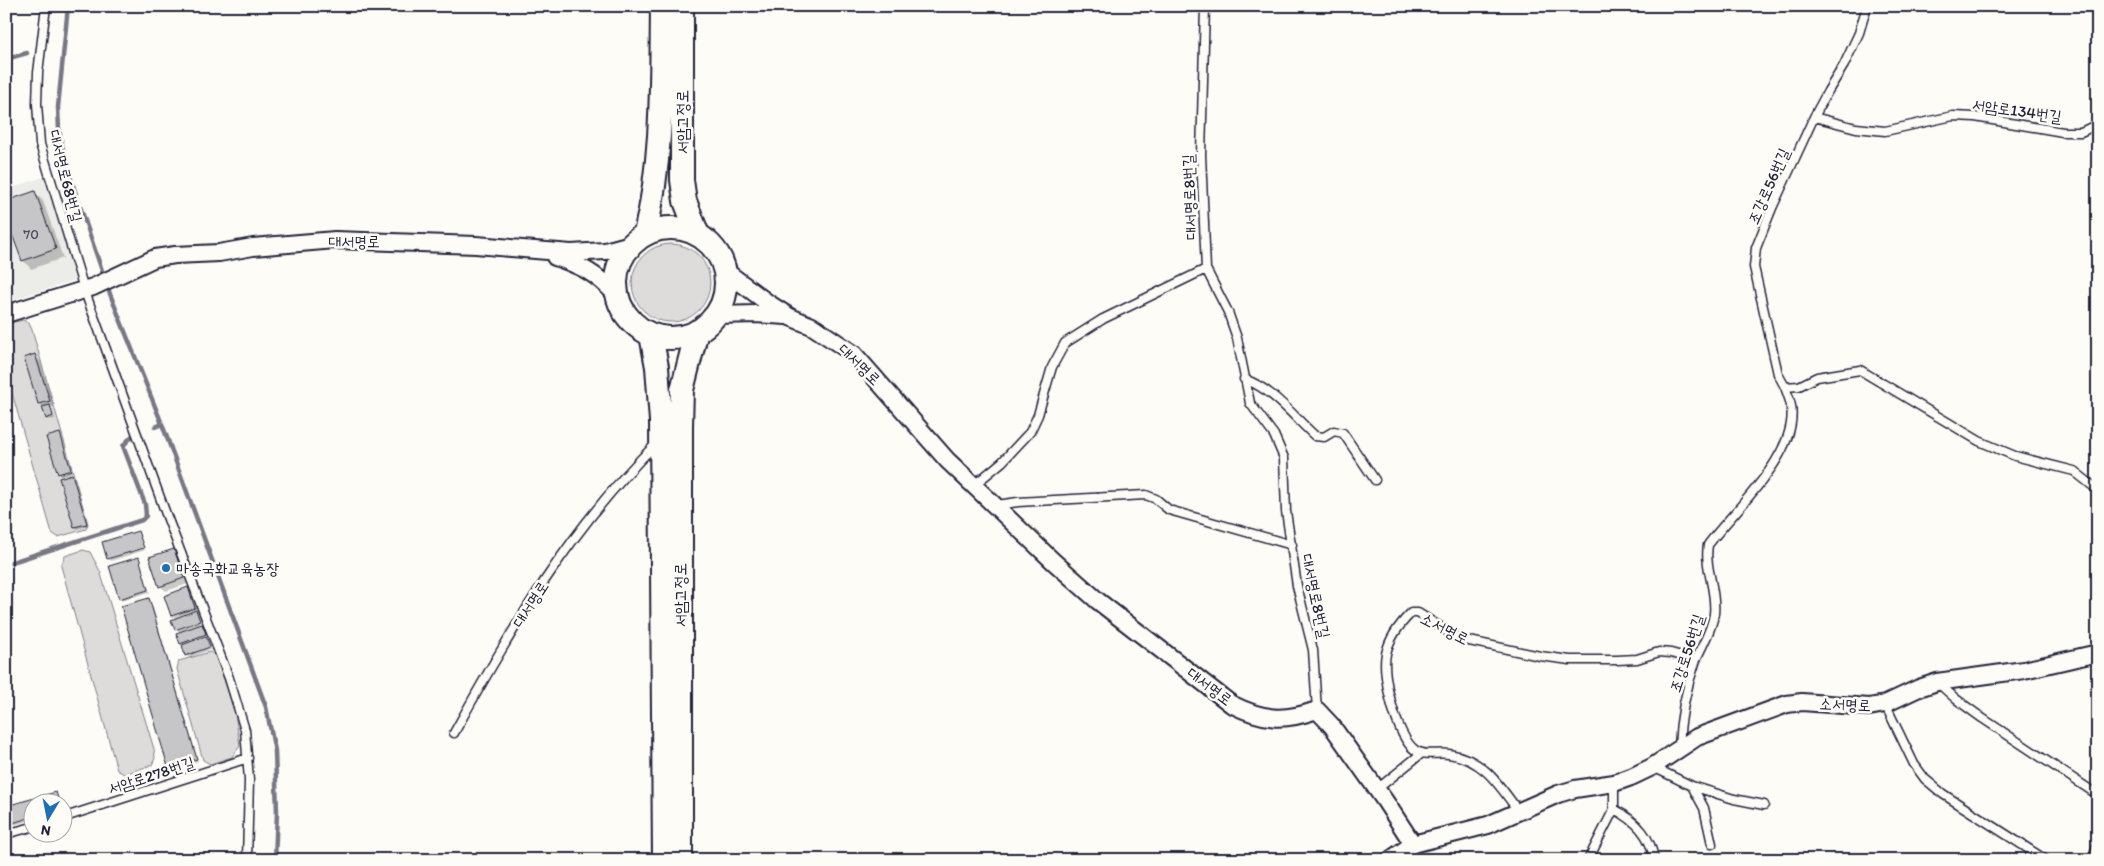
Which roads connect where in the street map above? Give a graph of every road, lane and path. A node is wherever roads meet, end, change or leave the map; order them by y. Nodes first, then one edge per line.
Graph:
1 (46, 6) edge
2 (662, 6) edge
3 (682, 6) edge
4 (1205, 6) edge
5 (1867, 6) edge
6 (1814, 117) junction
7 (2098, 124) edge
8 (698, 235) junction
9 (638, 239) junction
10 (538, 251) junction
11 (1206, 269) junction
12 (724, 270) junction
13 (89, 288) junction
14 (616, 295) junction
15 (6, 314) edge
16 (717, 315) junction
17 (790, 317) junction
18 (696, 332) junction
19 (651, 335) junction
20 (1244, 379) junction
21 (1785, 387) junction
22 (661, 440) junction
23 (1376, 480) dead end
24 (973, 486) junction
25 (2098, 490) edge
26 (995, 506) junction
27 (1292, 545) junction
28 (2098, 653) edge
29 (1696, 660) junction
30 (1938, 682) junction
31 (1885, 704) junction
32 (1317, 710) junction
33 (454, 734) dead end
34 (1679, 747) junction
35 (1422, 753) junction
36 (248, 758) junction
37 (1652, 767) junction
38 (1614, 783) junction
39 (1692, 786) junction
40 (1376, 790) junction
41 (2098, 795) edge
42 (1764, 805) dead end
43 (1614, 809) junction
44 (1519, 812) junction
45 (72, 815) edge
46 (22, 830) edge
47 (6, 834) edge
48 (2098, 843) edge
49 (1413, 844) junction
50 (1712, 844) dead end
51 (247, 860) edge
52 (664, 860) edge
53 (681, 860) edge
54 (1390, 860) edge
55 (1588, 860) edge
56 (1654, 860) edge
57 (2046, 860) edge
58 (2092, 860) edge

1 - 13 lane, 대서명로68번길
2 - 9 main road, 서암고정로
3 - 8 main road, 서암고정로
4 - 11 lane, 대서명로8번길
5 - 6 lane, 조강로56번길
6 - 7 lane, 서암로134번길
6 - 21 lane, 조강로56번길
8 - 9 main road
8 - 12 main road
9 - 10 street, 대서명로
9 - 14 main road
10 - 13 street, 대서명로
10 - 14 street
11 - 20 lane, 대서명로8번길
11 - 24 lane
12 - 16 main road
12 - 17 street, 대서명로
13 - 15 street, 대서명로
13 - 36 lane
14 - 19 main road
16 - 17 street
16 - 18 main road
17 - 24 street, 대서명로
18 - 19 main road
18 - 53 main road, 서암고정로
19 - 22 main road, 서암고정로
20 - 23 lane
20 - 27 lane, 대서명로8번길
21 - 25 lane
21 - 29 lane, 조강로56번길
22 - 33 lane, 대서명로
22 - 52 main road, 서암고정로
24 - 26 street, 대서명로
26 - 27 lane
26 - 32 street, 대서명로
27 - 32 lane, 대서명로8번길
28 - 30 street, 소서명로
29 - 34 lane, 조강로56번길
29 - 35 lane, 소서명로
30 - 31 street, 소서명로
30 - 41 lane
31 - 34 street, 소서명로
31 - 57 lane, 소서명로
32 - 40 street
34 - 37 street, 소서명로
35 - 40 lane
35 - 44 lane
36 - 45 lane, 서암로278번길
36 - 51 lane
37 - 38 street, 소서명로
37 - 39 lane
38 - 43 lane
38 - 44 street, 소서명로
39 - 42 lane
39 - 50 lane
40 - 49 street
43 - 55 lane
43 - 56 lane
44 - 49 street, 소서명로
46 - 47 lane
48 - 58 lane
49 - 54 street, 소서명로

